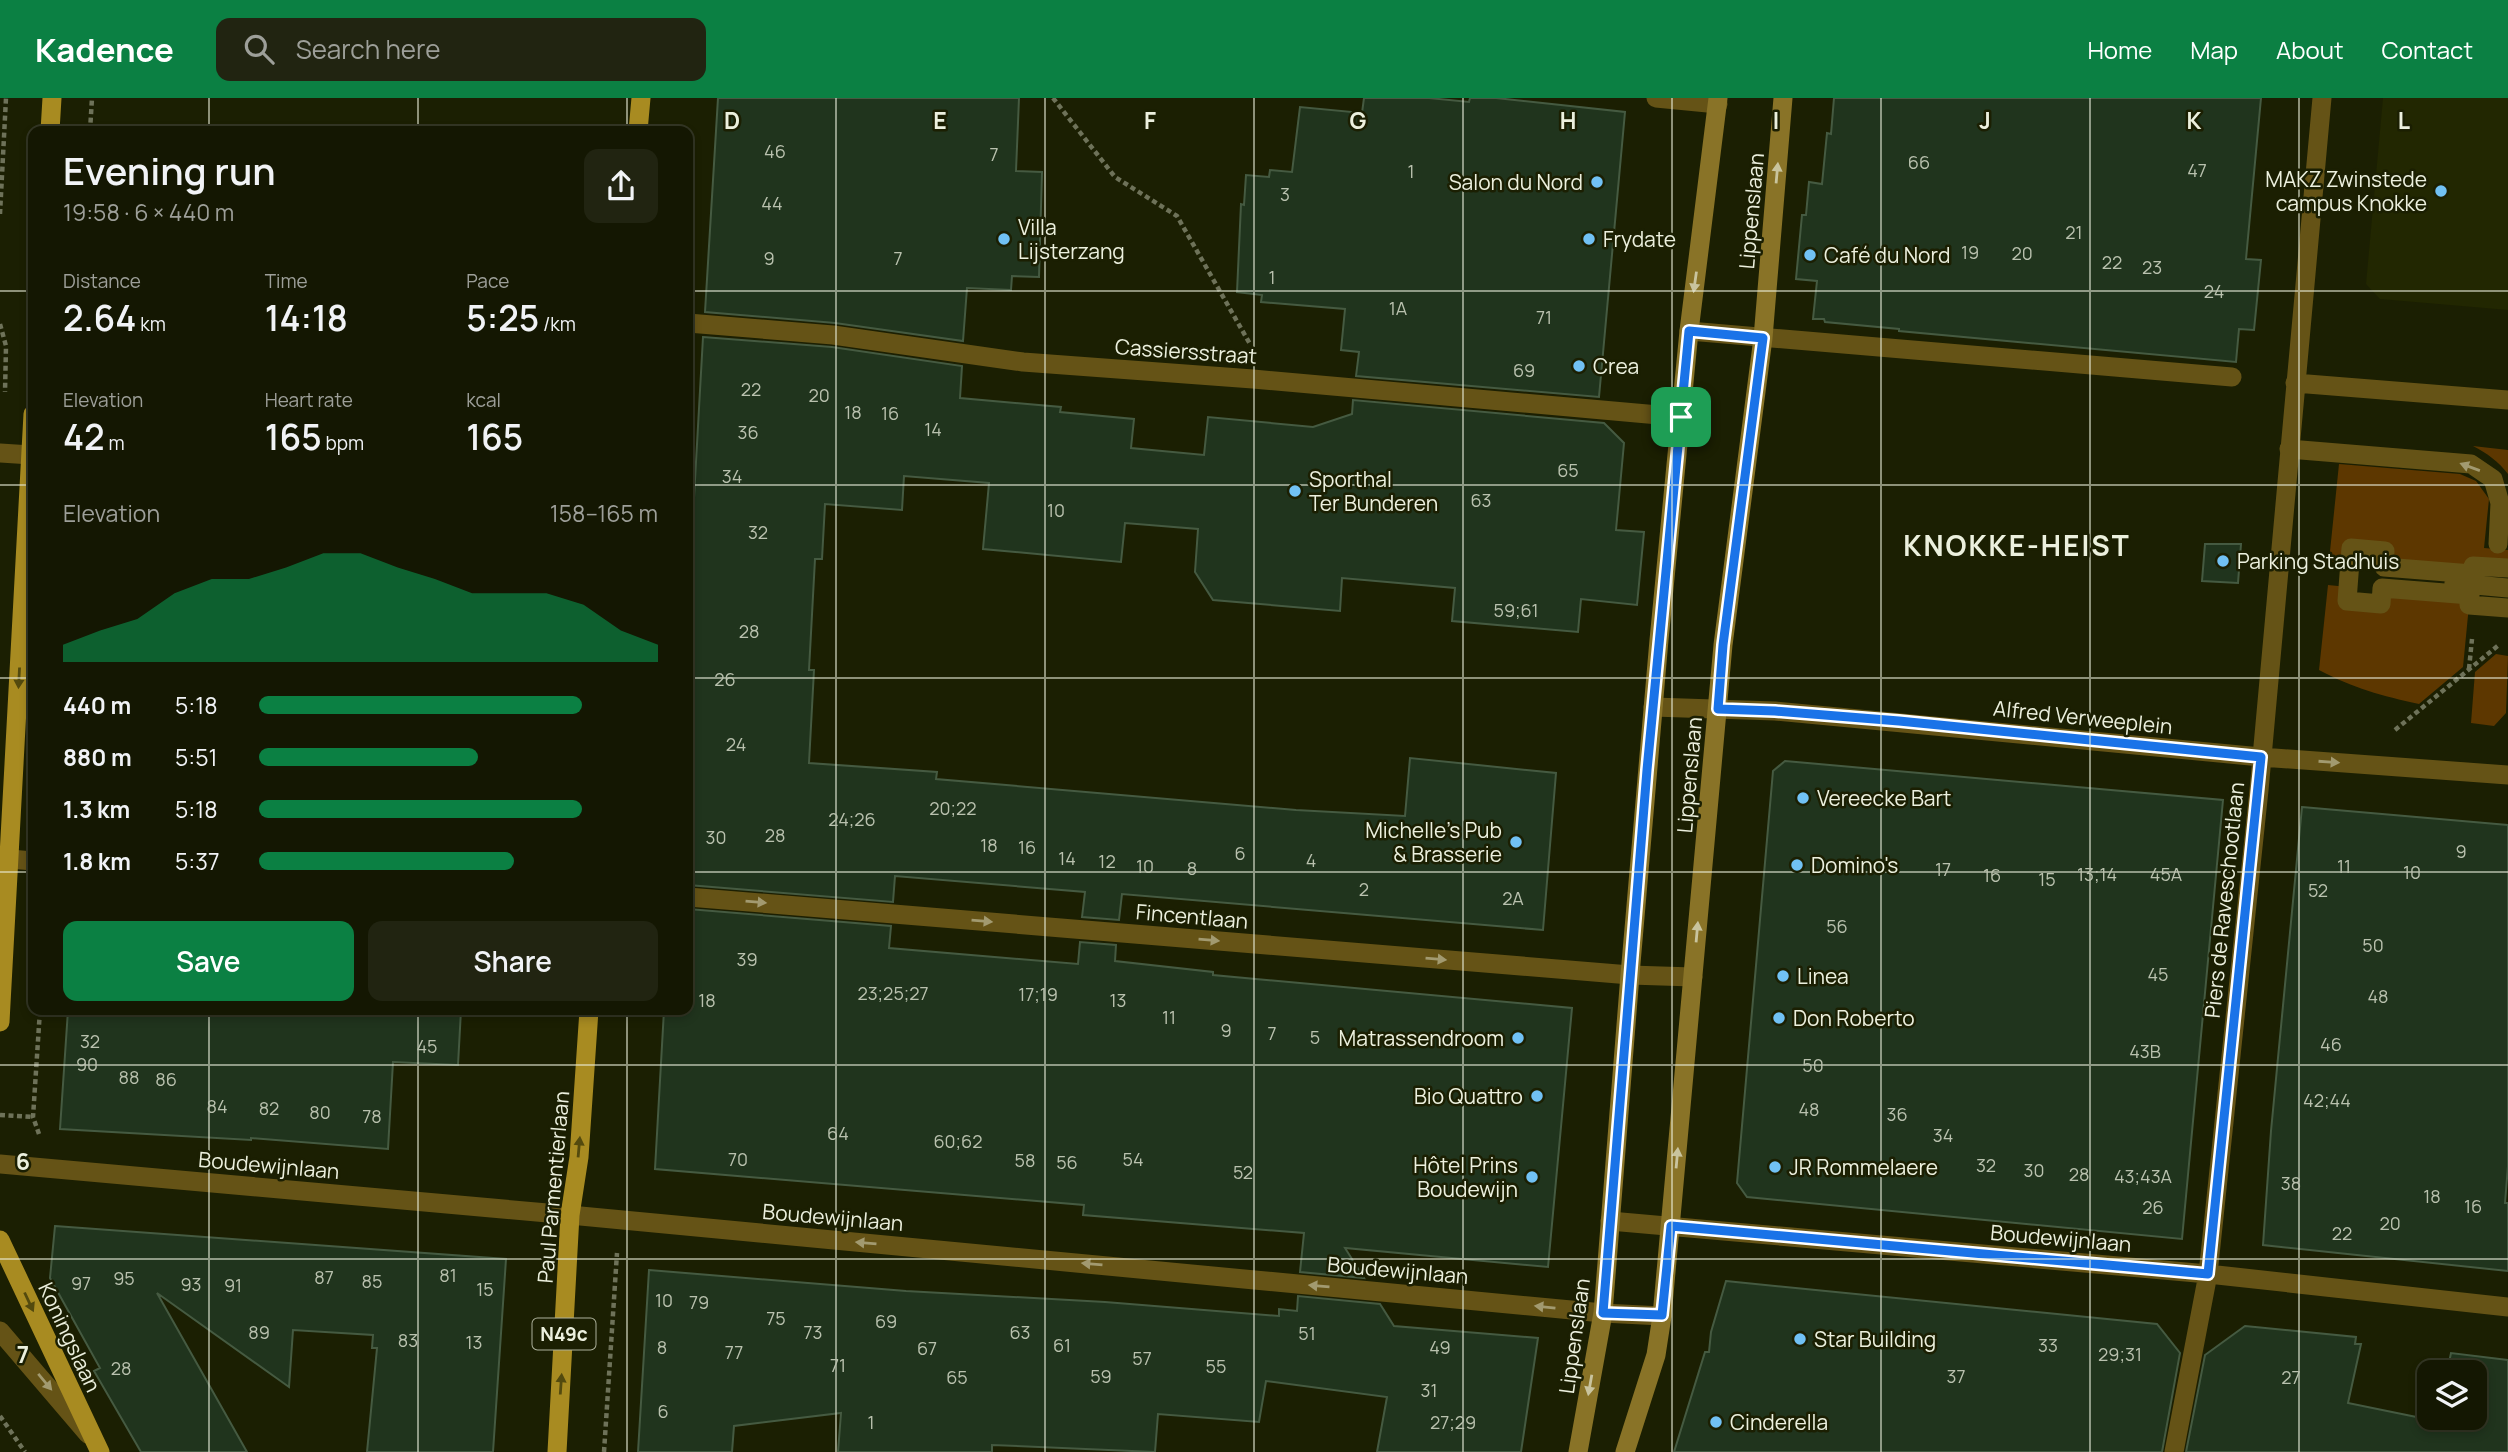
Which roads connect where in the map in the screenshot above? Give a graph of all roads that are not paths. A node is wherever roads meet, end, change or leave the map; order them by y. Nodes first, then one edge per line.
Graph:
1 (52, 98) edge
2 (641, 98) edge
3 (1656, 98) edge
4 (1783, 98) edge
5 (2322, 98) edge
6 (1718, 101) edge
7 (50, 126) edge
8 (638, 126) edge
9 (693, 323) edge
10 (1689, 331) junction
11 (1763, 338) junction
12 (2232, 377) dead end
13 (2295, 383) junction
14 (2508, 400) edge
15 (1681, 417) junction
16 (2290, 449) junction
17 (0, 453) edge
18 (28, 455) edge
19 (28, 513) edge
20 (2498, 544) dead end
21 (2508, 569) edge
22 (2349, 575) junction
23 (2476, 585) junction
24 (2508, 588) edge
25 (2475, 605) junction
26 (2508, 608) edge
27 (1653, 708) junction
28 (1718, 709) junction
29 (2261, 757) junction
30 (2508, 775) edge
31 (10, 859) junction
32 (28, 861) edge
33 (693, 897) edge
34 (1630, 975) junction
35 (1693, 977) junction
36 (589, 1015) edge
37 (0, 1022) edge
38 (0, 1164) edge
39 (570, 1215) junction
40 (1610, 1221) junction
41 (1671, 1226) junction
42 (0, 1240) edge
43 (2208, 1274) junction
44 (2508, 1307) edge
45 (1603, 1313) junction
46 (1662, 1315) junction
47 (0, 1331) edge
48 (97, 1446) edge
49 (557, 1452) edge
50 (1578, 1452) edge
51 (1625, 1452) edge
52 (2174, 1452) edge

1 - 7 main road
2 - 8 main road
3 - 6 street
11 -> 4 main road, Lippenslaan
5 - 13 street, Piers de Raveschootlaan
6 -> 10 main road, Lippenslaan
9 - 15 street, Cassiersstraat
10 - 11 street
10 - 15 main road, Lippenslaan
11 - 12 street
11 - 28 main road, Lippenslaan
13 - 14 street
13 - 16 street, Piers de Raveschootlaan
15 - 27 main road, Lippenslaan
20 -> 16 street
16 - 29 street, Piers de Raveschootlaan
17 - 18 street
19 -> 31 main road
21 - 22 street
22 - 23 street
22 - 25 street
23 - 24 street
23 - 25 street
25 - 26 street
27 - 28 street, Alfred Verweeplein
27 - 34 main road, Lippenslaan
28 - 29 street, Alfred Verweeplein
35 -> 28 main road, Lippenslaan
29 -> 30 street, Alfred Verweeplein
29 - 43 street, Piers de Raveschootlaan
31 - 32 street
31 - 37 main road
33 -> 34 street, Fincentlaan
34 - 35 street, Fincentlaan
34 - 40 main road, Lippenslaan
41 -> 35 main road, Lippenslaan
39 -> 36 main road, Paul Parmentierlaan / N49c
38 - 39 street, Boudewijnlaan
45 -> 39 street, Boudewijnlaan
49 -> 39 main road, Paul Parmentierlaan / N49c
40 - 41 street, Boudewijnlaan
40 - 45 main road, Lippenslaan
41 - 43 street, Boudewijnlaan
41 - 46 main road, Lippenslaan
42 -> 48 main road, Koningslaan
43 - 44 street, Boudewijnlaan
43 - 52 street, Piers de Raveschootlaan
45 - 46 street, Boudewijnlaan
45 -> 50 main road, Lippenslaan
46 - 51 main road, Lippenslaan
47 -> 48 street

